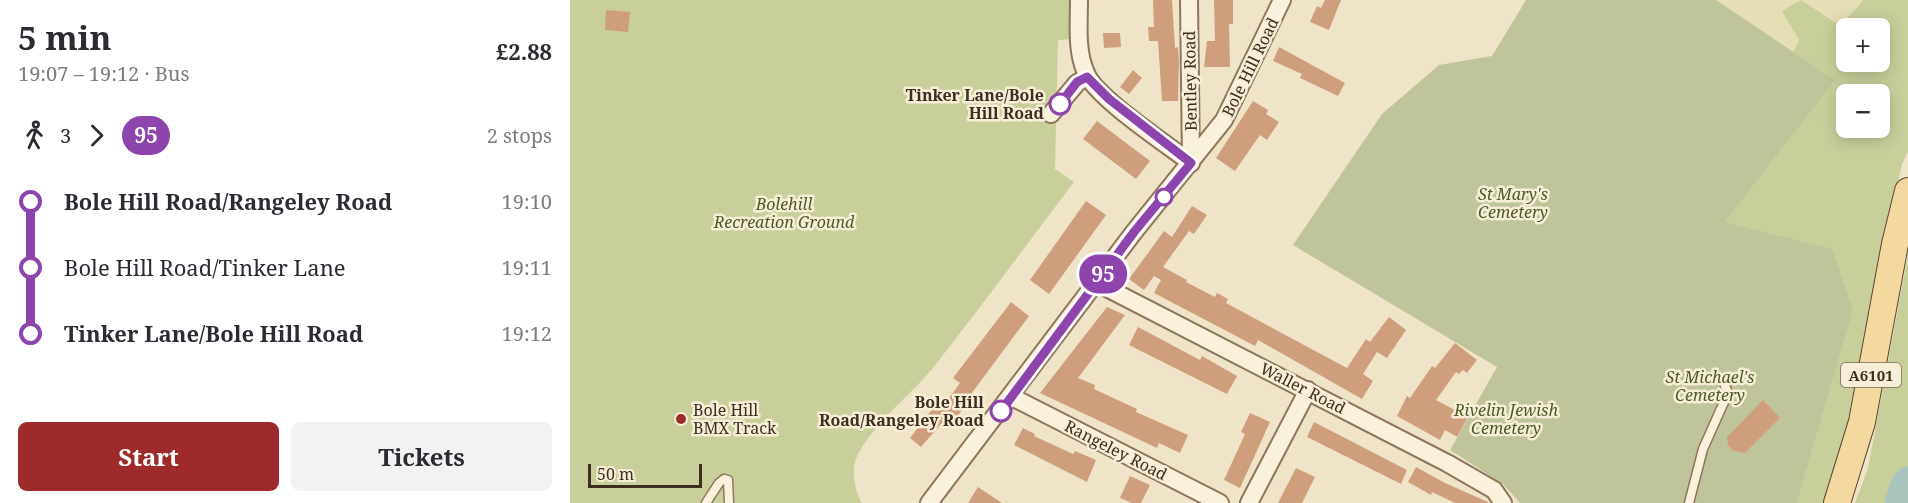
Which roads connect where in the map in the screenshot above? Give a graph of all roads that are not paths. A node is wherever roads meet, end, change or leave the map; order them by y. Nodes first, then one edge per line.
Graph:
1 (1079, 0) edge
2 (1189, 0) edge
3 (1282, 0) edge
4 (1087, 77) junction
5 (1051, 114) dead end
6 (1191, 163) junction
7 (1908, 191) edge
8 (1097, 283) junction
9 (1724, 383) dead end
10 (1308, 390) junction
11 (1012, 397) junction
12 (706, 503) edge
13 (729, 503) edge
14 (929, 503) edge
15 (1220, 503) edge
16 (1249, 503) edge
17 (1503, 503) edge
18 (1689, 503) edge
19 (1837, 503) edge

1 - 4 street
2 - 6 street, Bentley Road
3 - 6 street, Bole Hill Road
4 - 5 street
4 - 6 street
6 - 8 street, Bole Hill Road
7 - 19 main road, A6101
8 - 10 street, Waller Road
8 - 11 street, Bole Hill Road
9 - 18 lane
10 - 16 street
10 - 17 street, Waller Road
11 - 14 street, Bole Hill Road
11 - 15 street, Rangeley Road
12 - 13 lane

